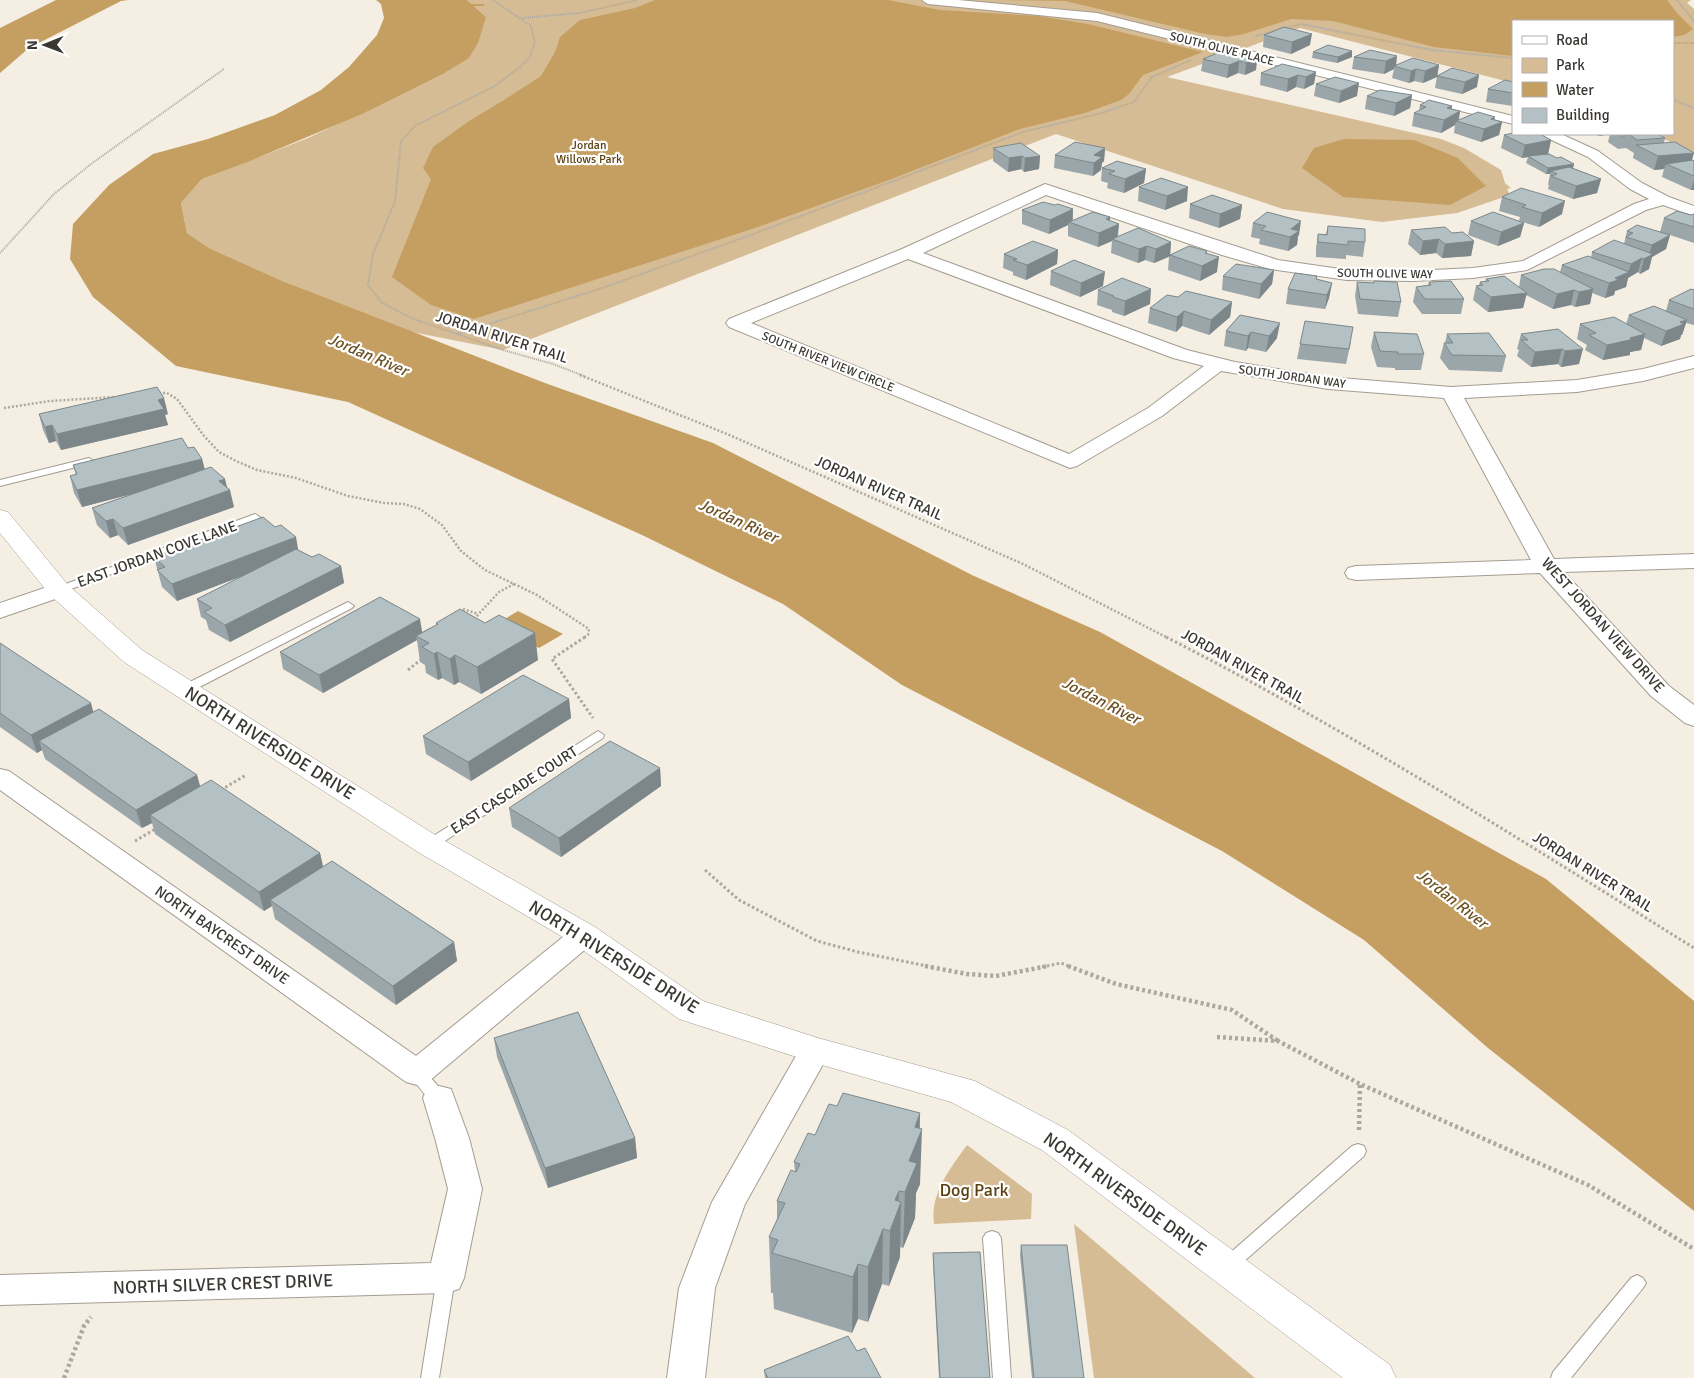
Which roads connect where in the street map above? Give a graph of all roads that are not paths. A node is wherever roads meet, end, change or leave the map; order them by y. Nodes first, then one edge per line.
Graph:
1 (928, 0) edge
2 (1512, 120) edge
3 (1552, 135) edge
4 (1045, 189) joint
5 (1663, 200) junction
6 (1694, 211) edge
7 (908, 253) junction
8 (1694, 362) edge
9 (1218, 364) junction
10 (1451, 393) junction
11 (104, 457) edge
12 (0, 483) edge
13 (0, 517) edge
14 (255, 517) dead end
15 (1694, 561) edge
16 (1546, 566) junction
17 (1356, 573) dead end
18 (59, 590) junction
19 (348, 606) dead end
20 (0, 611) edge
21 (186, 689) junction
22 (1694, 718) edge
23 (598, 735) road end
24 (0, 777) edge
25 (429, 844) junction
26 (584, 935) junction
27 (815, 1050) junction
28 (417, 1073) junction
29 (439, 1098) joint
30 (1358, 1151) road end
31 (992, 1238) dead end
32 (1226, 1267) junction
33 (446, 1278) junction
34 (1637, 1283) dead end
35 (0, 1290) edge
36 (430, 1378) edge
37 (686, 1378) edge
38 (1002, 1378) edge
39 (1376, 1378) edge
40 (1560, 1378) edge

1 - 2 street, SOUTH OLIVE PLACE
3 - 5 street
4 - 5 street, SOUTH OLIVE WAY
4 - 7 street, SOUTH RIVER VIEW CIRCLE
5 - 6 street
7 - 9 street, SOUTH JORDAN WAY
7 - 9 street, SOUTH RIVER VIEW CIRCLE
8 - 10 street, SOUTH JORDAN WAY
9 - 10 street, SOUTH JORDAN WAY
10 - 16 street, WEST JORDAN VIEW DRIVE
11 - 12 lane
13 - 18 street, NORTH RIVERSIDE DRIVE
14 - 18 lane, EAST JORDAN COVE LANE
15 - 16 street
16 - 17 street
16 - 22 street, WEST JORDAN VIEW DRIVE
18 - 20 street
18 - 21 street, NORTH RIVERSIDE DRIVE
19 - 21 lane
21 - 25 street, NORTH RIVERSIDE DRIVE
23 - 25 lane, EAST CASCADE COURT
24 - 28 street, NORTH BAYCREST DRIVE
25 - 26 street, NORTH RIVERSIDE DRIVE
26 - 27 street, NORTH RIVERSIDE DRIVE
26 - 28 street
27 - 32 street, NORTH RIVERSIDE DRIVE
27 - 37 street
28 - 29 lane, NORTH BAYCREST DRIVE
29 - 33 street
30 - 32 lane
31 - 38 lane
32 - 39 street, NORTH RIVERSIDE DRIVE
33 - 35 street, NORTH SILVER CREST DRIVE
33 - 36 lane
34 - 40 lane

